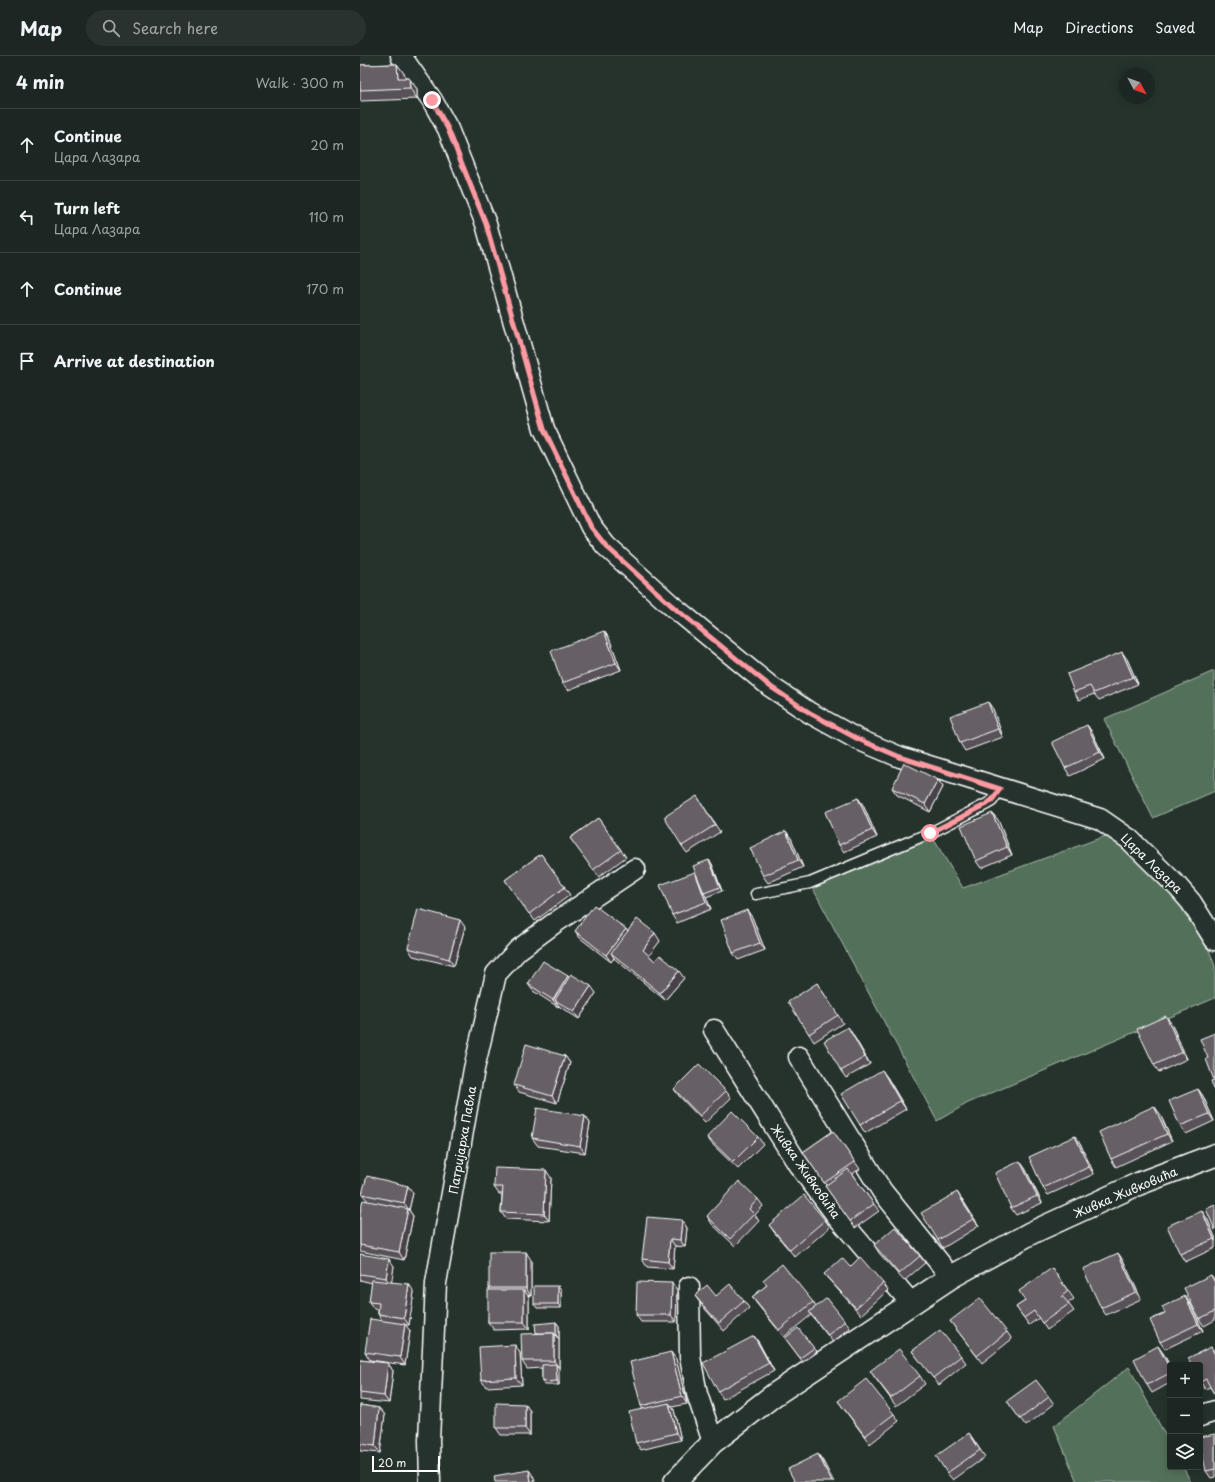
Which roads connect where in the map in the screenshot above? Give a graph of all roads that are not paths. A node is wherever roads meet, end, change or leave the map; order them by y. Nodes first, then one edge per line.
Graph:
1 (401, 56) edge
2 (1000, 789) junction
3 (635, 869) dead end
4 (756, 894) dead end
5 (1215, 940) edge
6 (714, 1030) dead end
7 (799, 1057) dead end
8 (1215, 1155) edge
9 (951, 1276) junction
10 (689, 1287) dead end
11 (911, 1303) junction
12 (1215, 1411) edge
13 (1203, 1415) edge
14 (713, 1442) junction
15 (430, 1482) edge
16 (675, 1482) edge

1 - 2 street, Цара Лазара
2 - 4 lane
2 - 5 street, Цара Лазара
3 - 15 street, Патријарха Павла
6 - 11 street, Живка Живковића
7 - 9 street
8 - 9 street, Живка Живковића
9 - 11 street, Живка Живковића
10 - 14 street
11 - 14 street, Живка Живковића
12 - 13 street
14 - 16 street, Живка Живковића

